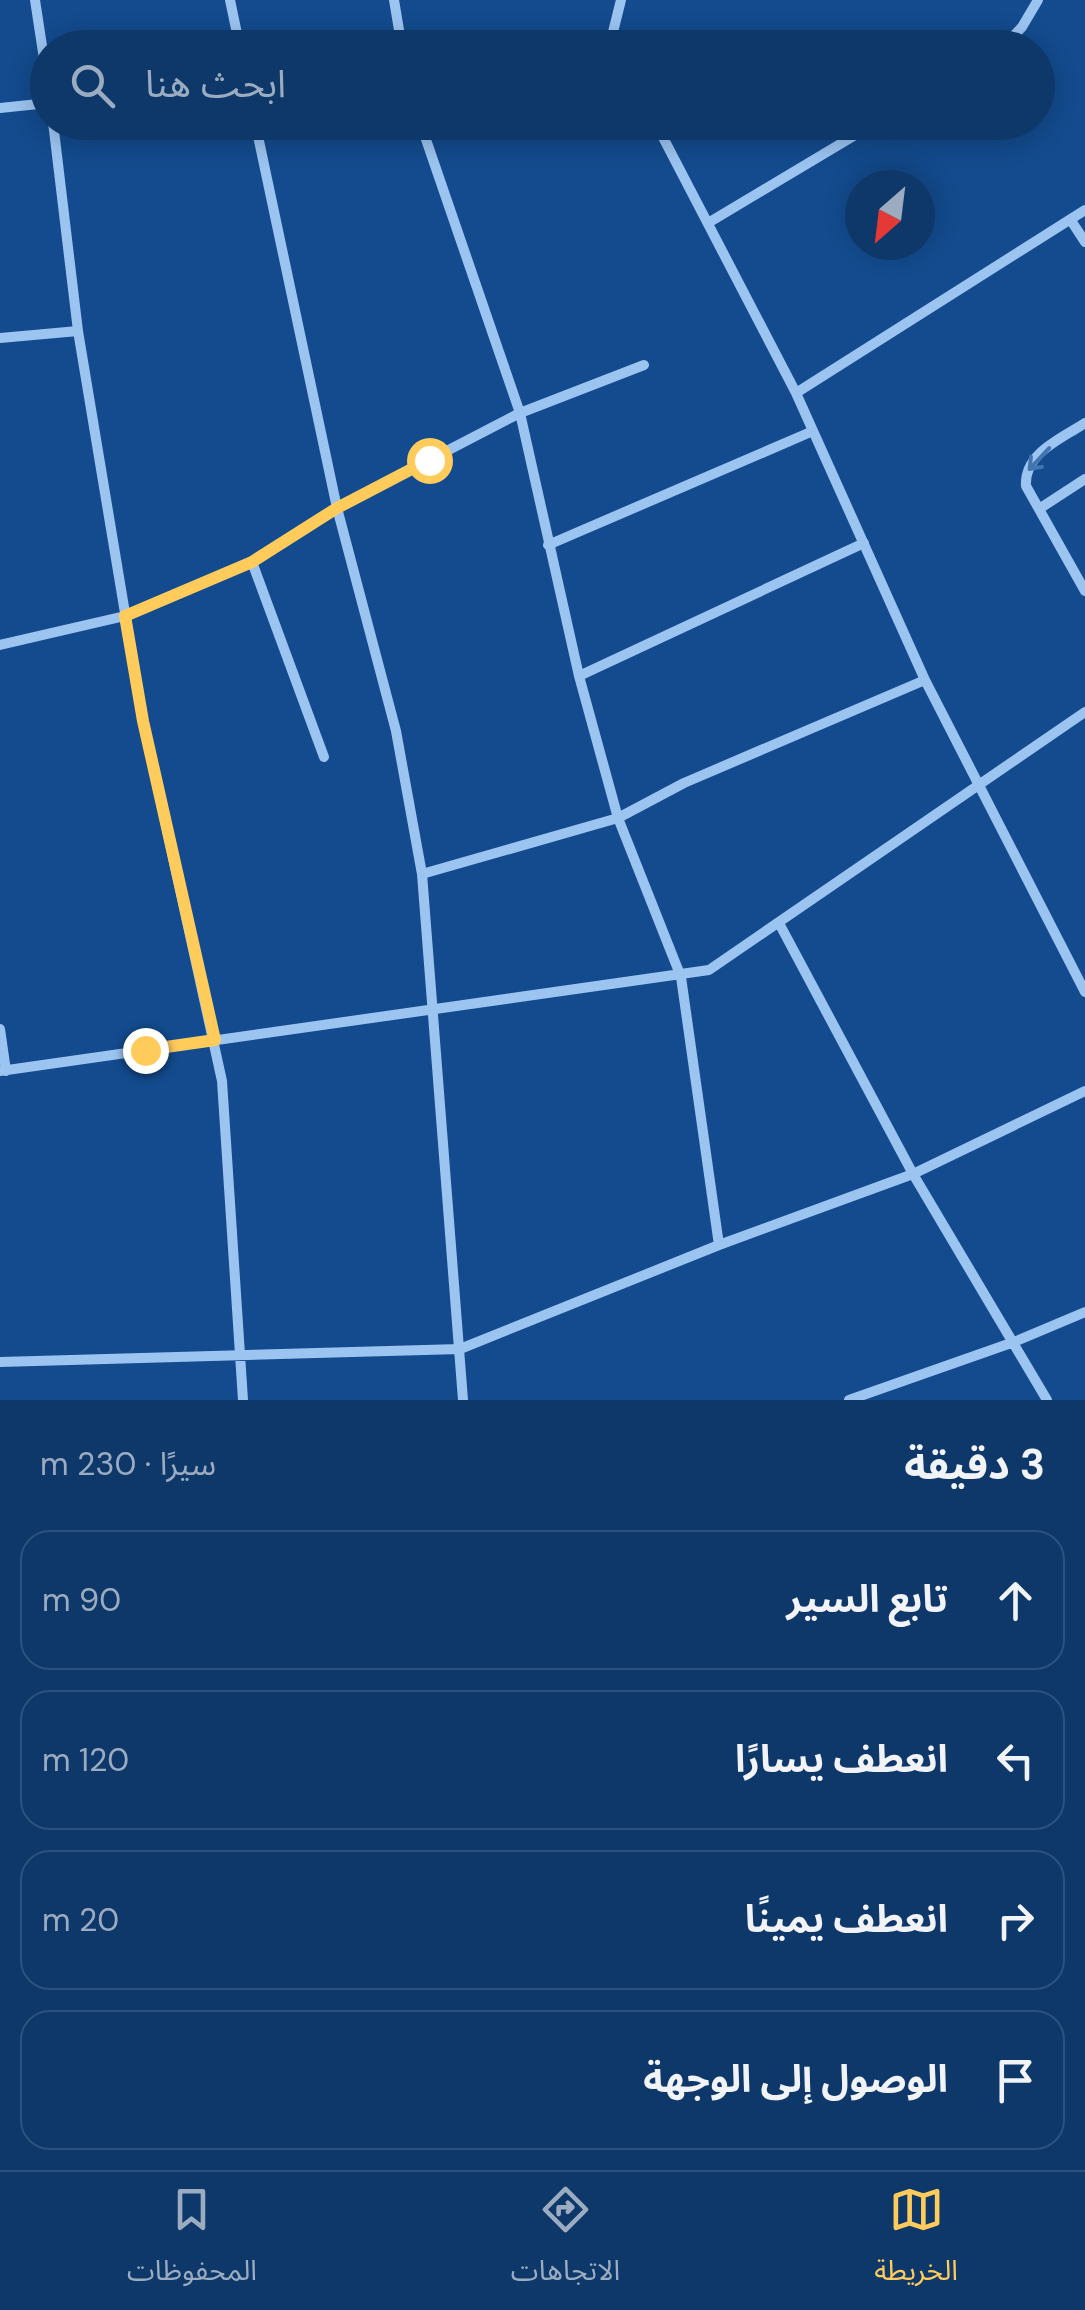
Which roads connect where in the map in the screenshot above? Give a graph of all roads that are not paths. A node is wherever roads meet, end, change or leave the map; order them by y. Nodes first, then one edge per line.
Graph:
1 (35, 0) edge
2 (230, 0) edge
3 (394, 0) edge
4 (621, 0) edge
5 (1038, 0) edge
6 (40, 30) edge
7 (236, 30) edge
8 (399, 30) edge
9 (614, 30) edge
10 (1019, 30) edge
11 (30, 105) edge
12 (0, 108) edge
13 (54, 140) edge
14 (259, 140) edge
15 (426, 140) edge
16 (665, 140) edge
17 (846, 140) edge
18 (1085, 210) edge
19 (708, 222) junction
20 (1072, 222) junction
21 (1085, 242) edge
22 (78, 331) junction
23 (0, 338) edge
24 (644, 366) dead end
25 (796, 393) junction
26 (520, 413) junction
27 (1085, 423) edge
28 (813, 431) junction
29 (1085, 479) edge
30 (337, 508) junction
31 (1039, 509) junction
32 (864, 543) junction
33 (548, 544) junction
34 (252, 562) junction
35 (1085, 591) edge
36 (125, 616) junction
37 (0, 645) edge
38 (579, 676) junction
39 (926, 680) junction
40 (1085, 712) edge
41 (324, 757) dead end
42 (978, 789) junction
43 (618, 818) junction
44 (422, 874) junction
45 (780, 924) junction
46 (681, 977) junction
47 (1085, 992) edge
48 (434, 1010) junction
49 (0, 1028) edge
50 (215, 1040) junction
51 (3, 1071) edge
52 (1085, 1091) edge
53 (913, 1174) junction
54 (719, 1245) junction
55 (1085, 1312) edge
56 (1014, 1342) junction
57 (460, 1348) junction
58 (239, 1358) junction
59 (0, 1362) edge
60 (243, 1400) edge
61 (463, 1400) edge
62 (849, 1400) edge
63 (1047, 1400) edge

1 - 6 street
2 - 7 street
3 - 8 street
4 - 9 street
5 - 10 street
11 - 12 street
13 - 22 street
14 - 30 street
15 - 26 street
16 - 19 street
17 - 19 street
18 - 20 street
19 - 25 street
20 - 21 street
20 - 25 street
22 - 23 street
22 - 36 street
24 - 26 street
25 - 28 street
26 - 30 street
26 - 33 street
27 -> 31 street
28 - 32 street
28 - 33 street
29 - 31 street
30 - 34 street
30 - 44 street
31 - 35 street
32 - 38 street
32 - 39 street
33 - 38 street
34 - 36 street
34 - 41 street
36 - 37 street
36 - 50 street
38 - 43 street
39 - 42 street
39 - 43 street
40 - 42 street
42 - 45 street
42 - 47 street
43 - 44 street
43 - 46 street
44 - 48 street
45 - 46 street
45 - 53 street
46 - 48 street
46 - 54 street
48 - 50 street
48 - 57 street
49 - 51 street
50 - 51 street
50 - 58 street
52 - 53 street
53 - 54 street
53 - 56 street
54 - 57 street
55 - 56 street
56 - 62 street
56 - 63 street
57 - 58 street
57 - 61 street
58 - 59 street
58 - 60 street

